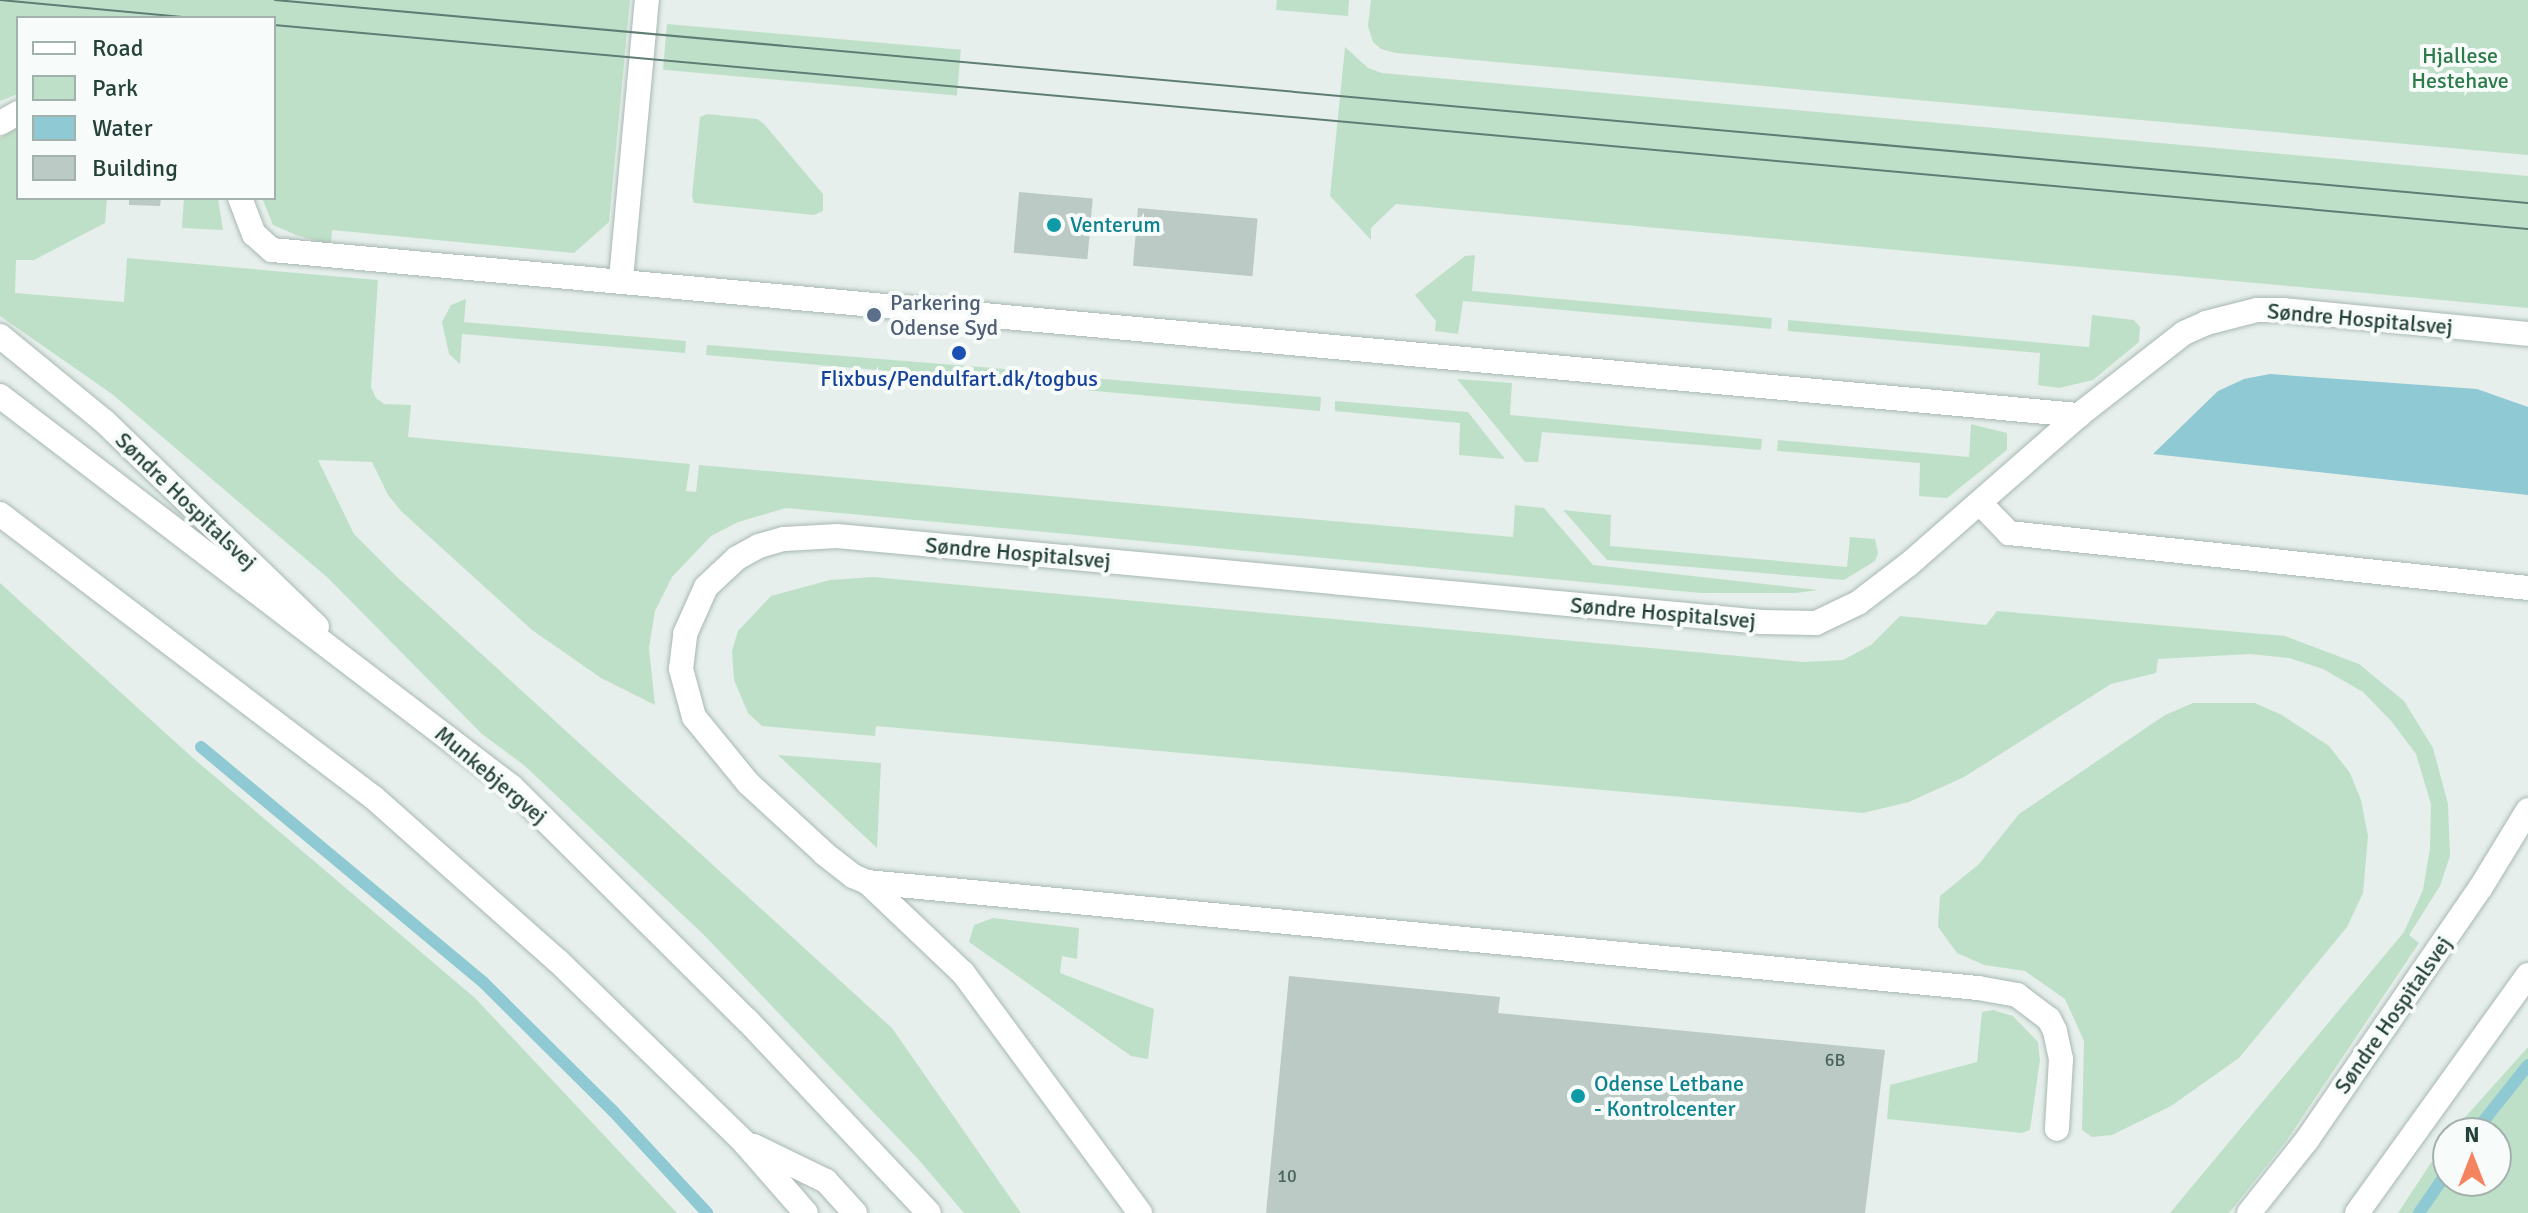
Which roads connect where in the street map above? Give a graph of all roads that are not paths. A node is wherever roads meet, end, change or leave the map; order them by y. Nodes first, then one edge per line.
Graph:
1 (647, 0) edge
2 (241, 200) edge
3 (621, 279) junction
4 (2528, 334) edge
5 (0, 336) edge
6 (0, 396) edge
7 (2079, 415) junction
8 (1980, 503) junction
9 (0, 514) edge
10 (2528, 588) edge
11 (365, 674) junction
12 (2528, 810) edge
13 (867, 882) junction
14 (2528, 975) edge
15 (2057, 1129) dead end
16 (744, 1142) junction
17 (806, 1213) edge
18 (855, 1213) edge
19 (929, 1213) edge
20 (1140, 1213) edge
21 (2249, 1213) edge
22 (2357, 1213) edge

1 - 3 street
2 - 3 street
3 - 7 street
4 - 7 street, Søndre Hospitalsvej
5 - 11 street, Søndre Hospitalsvej
6 - 11 street, Munkebjergvej
7 - 8 street, Søndre Hospitalsvej
8 - 10 street
8 - 13 street, Søndre Hospitalsvej
9 - 16 street
11 - 19 street, Munkebjergvej
12 - 21 street, Søndre Hospitalsvej
13 - 15 street
13 - 20 street, Søndre Hospitalsvej
14 - 22 street
16 - 17 street
16 - 18 street

